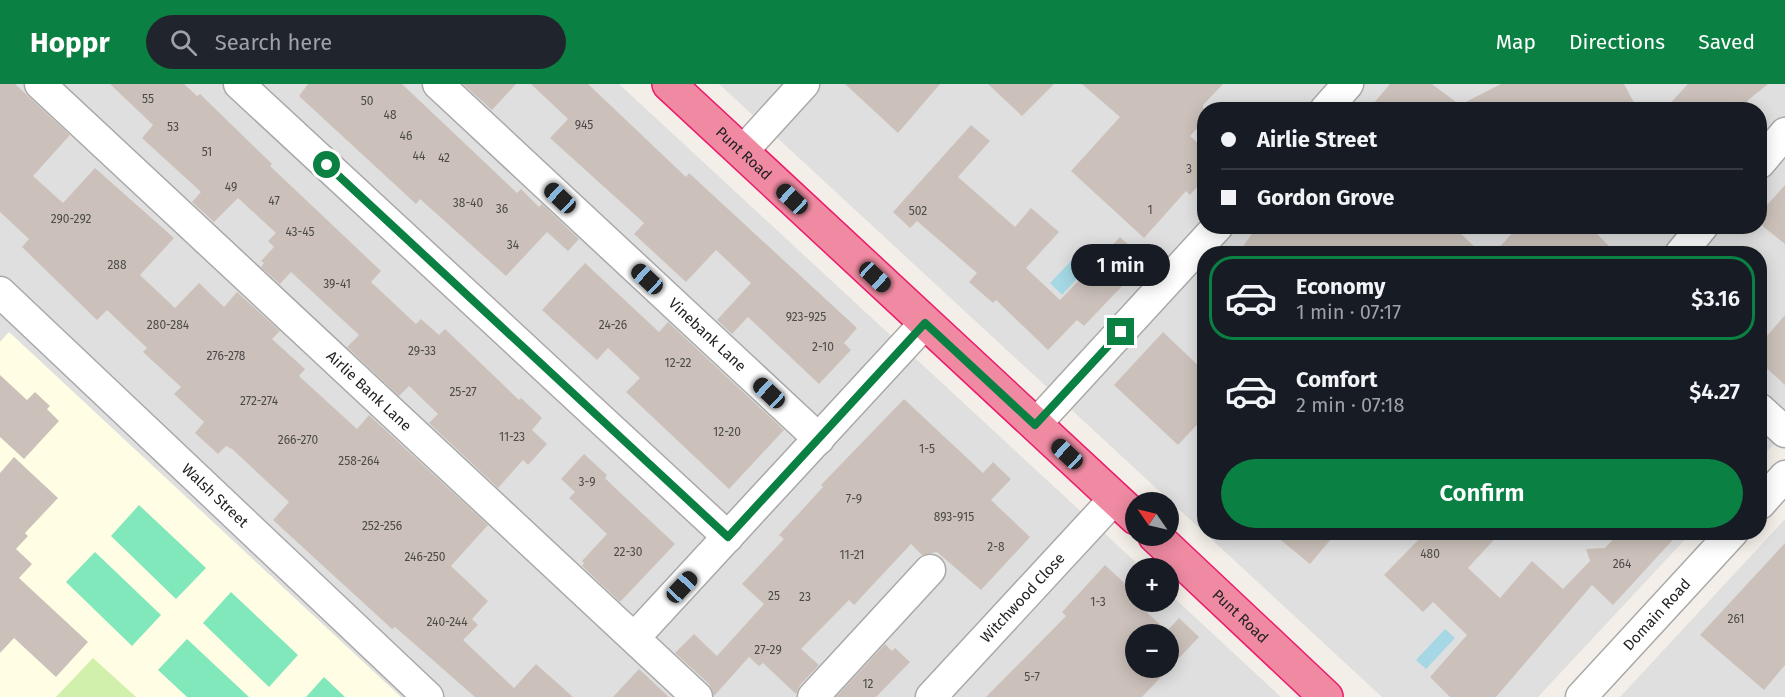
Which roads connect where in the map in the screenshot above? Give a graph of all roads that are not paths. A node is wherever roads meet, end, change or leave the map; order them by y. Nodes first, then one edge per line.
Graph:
1 (40, 84) edge
2 (239, 84) edge
3 (438, 84) edge
4 (669, 84) edge
5 (804, 84) edge
6 (1348, 84) edge
7 (1332, 102) edge
8 (1785, 133) edge
9 (742, 152) junction
10 (1767, 155) edge
11 (1211, 234) edge
12 (1697, 234) edge
13 (1200, 246) edge
14 (1687, 246) edge
15 (1197, 249) edge
16 (0, 292) edge
17 (925, 323) junction
18 (1767, 415) edge
19 (1035, 425) junction
20 (1785, 432) edge
21 (819, 439) junction
22 (1785, 476) edge
23 (1767, 496) edge
24 (1125, 508) edge
25 (728, 537) junction
26 (1726, 540) edge
27 (1166, 546) edge
28 (930, 570) dead end
29 (635, 637) junction
30 (428, 697) edge
31 (697, 697) edge
32 (813, 697) edge
33 (931, 697) edge
34 (1326, 697) edge
35 (1581, 697) edge

1 - 29 street, Airlie Bank Lane
2 - 25 street
3 - 21 street, Vinebank Lane
4 - 9 highway, Punt Road
5 - 9 street
6 - 7 street
8 - 10 street
9 - 17 highway, Punt Road
11 - 13 street
12 - 14 street
15 - 19 street
16 - 30 street, Walsh Street
17 - 19 highway, Punt Road
17 - 21 street
18 - 20 street
19 - 24 highway, Punt Road
21 - 25 street
22 - 23 street
24 - 33 street, Witchwood Close
25 - 29 street
26 - 35 street, Domain Road
27 - 34 highway, Punt Road
28 - 32 street
29 - 31 street, Airlie Bank Lane

